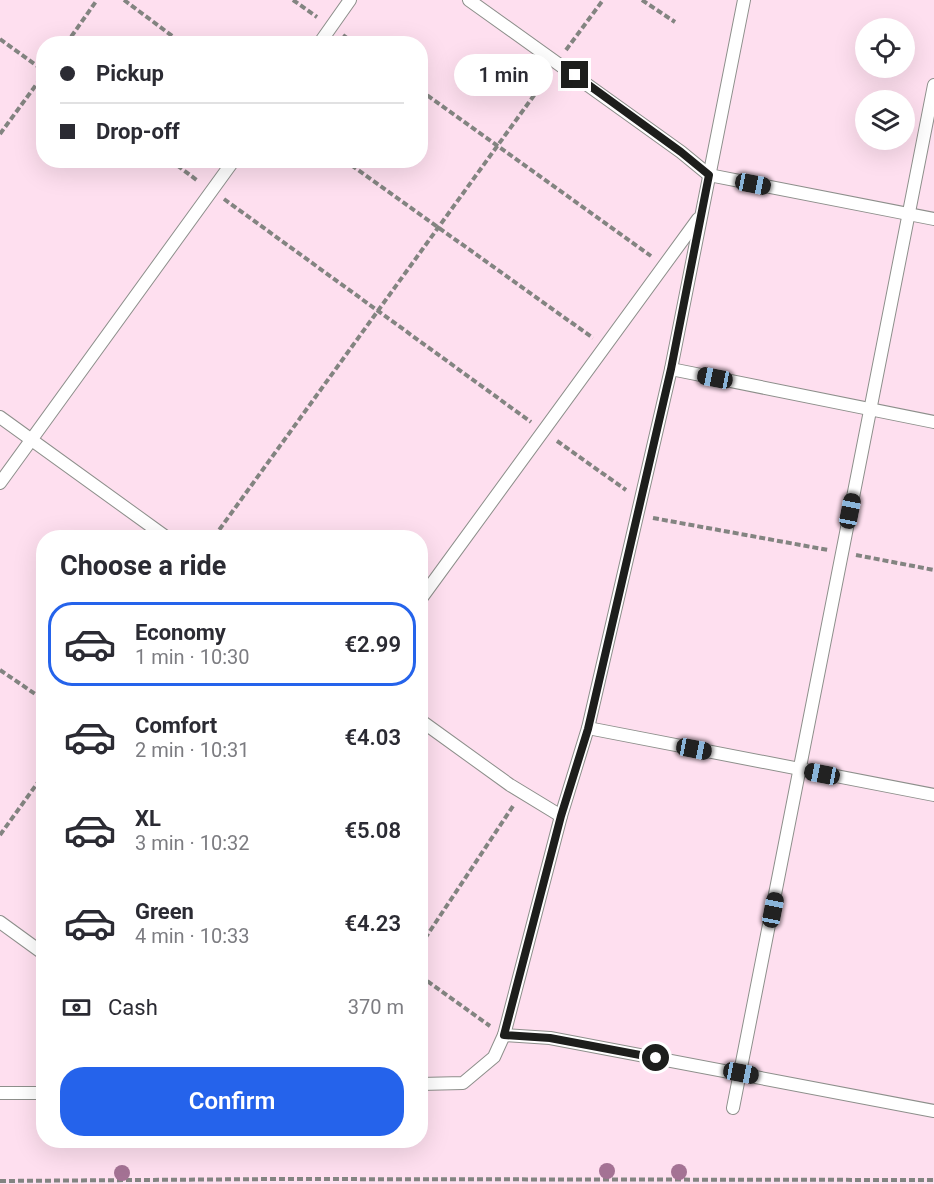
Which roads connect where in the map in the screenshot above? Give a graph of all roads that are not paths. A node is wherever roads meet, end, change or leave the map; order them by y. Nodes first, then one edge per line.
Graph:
1 (350, 0) edge
2 (469, 0) edge
3 (744, 0) edge
4 (325, 36) edge
5 (934, 86) edge
6 (228, 168) edge
7 (709, 175) junction
8 (909, 214) junction
9 (700, 215) junction
10 (934, 219) edge
11 (671, 369) junction
12 (870, 409) junction
13 (0, 417) edge
14 (934, 422) edge
15 (32, 440) junction
16 (0, 483) edge
17 (156, 530) edge
18 (428, 589) edge
19 (428, 726) edge
20 (588, 729) junction
21 (800, 769) junction
22 (934, 795) edge
23 (561, 816) junction
24 (0, 922) edge
25 (36, 948) edge
26 (504, 1035) junction
27 (741, 1073) junction
28 (428, 1084) edge
29 (0, 1093) edge
30 (36, 1093) edge
31 (733, 1108) dead end
32 (934, 1111) edge

1 - 4 lane
2 - 7 lane
3 - 7 lane
5 - 8 lane
6 - 15 lane
7 - 8 lane
7 - 9 lane
8 - 10 lane
8 - 12 lane
9 - 11 lane
9 - 18 lane
11 - 12 lane
11 - 20 lane
12 - 14 lane
12 - 21 lane
13 - 15 lane
15 - 16 lane
15 - 17 lane
19 - 23 lane
20 - 21 lane
20 - 23 lane
21 - 22 lane
21 - 27 lane
23 - 26 lane
24 - 25 lane
26 - 27 lane
26 - 28 lane
27 - 31 lane
27 - 32 lane
29 - 30 lane

